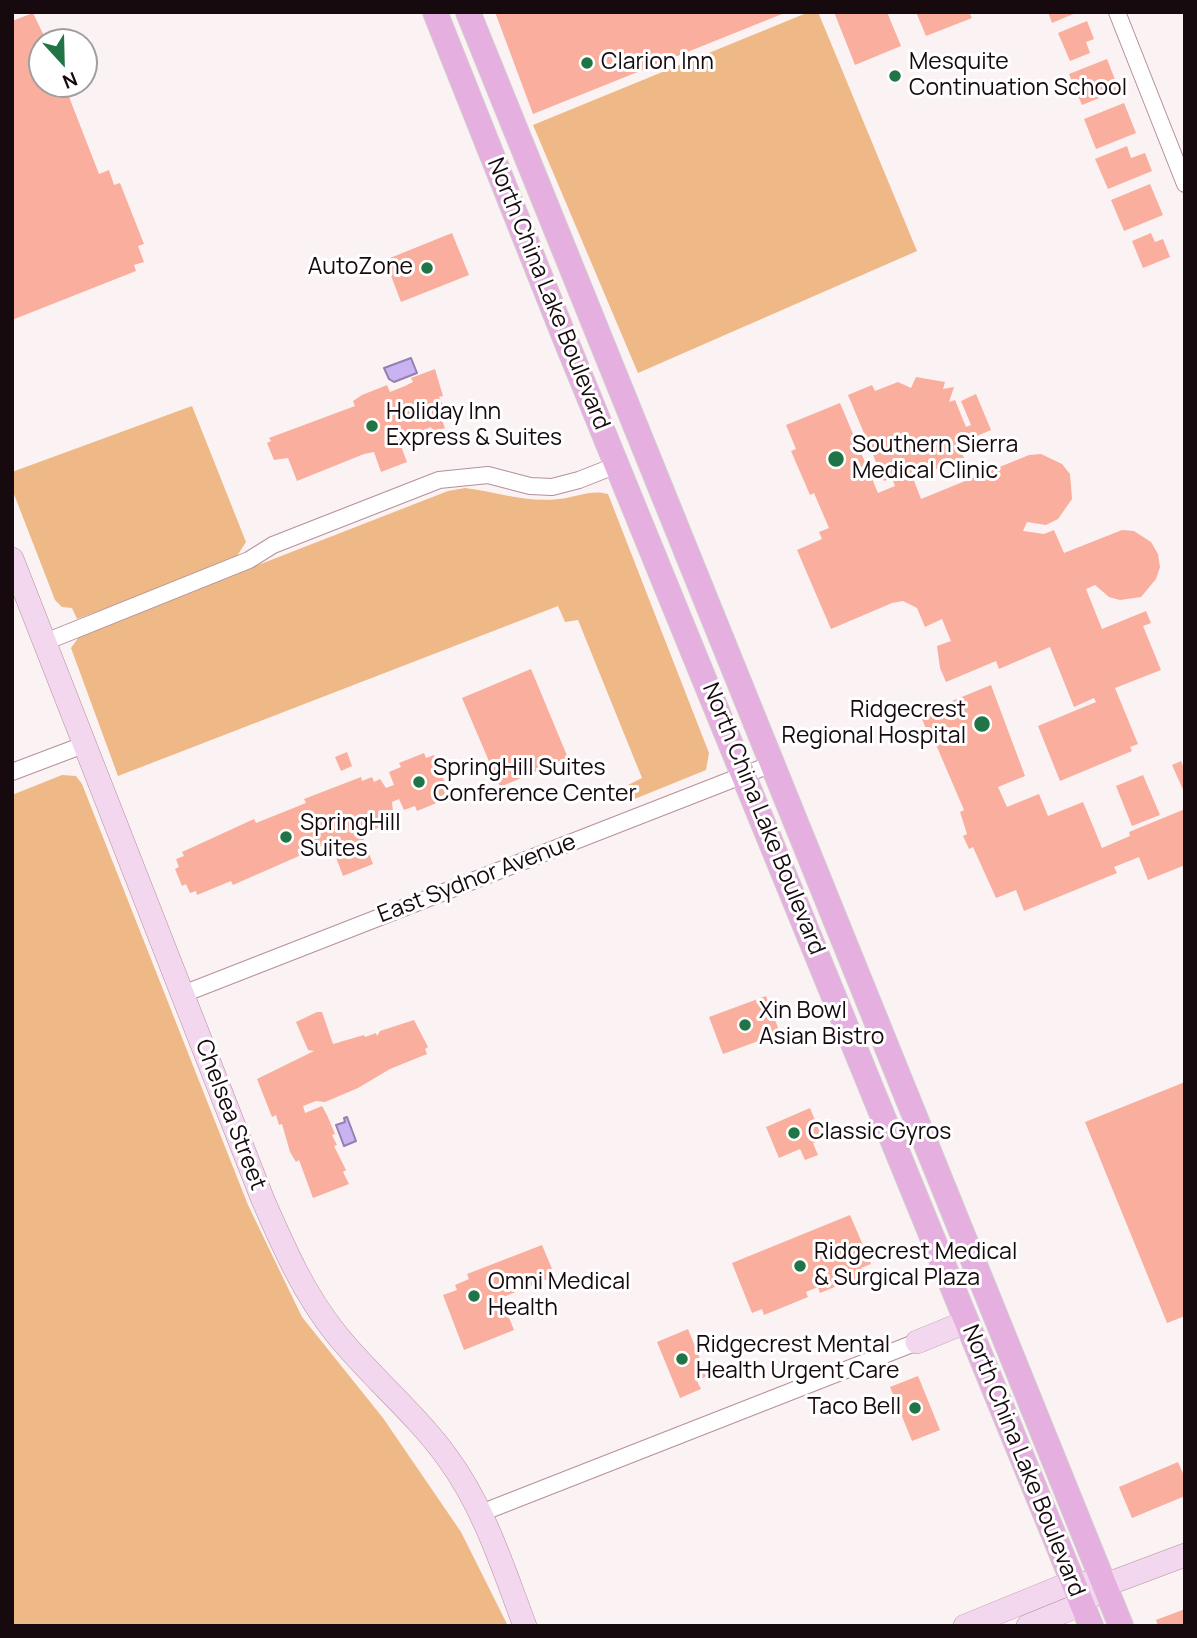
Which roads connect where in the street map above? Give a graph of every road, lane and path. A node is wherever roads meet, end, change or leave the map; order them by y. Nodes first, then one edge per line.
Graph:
1 (435, 12) edge
2 (468, 12) edge
3 (1117, 12) edge
4 (1185, 184) edge
5 (566, 341) junction
6 (645, 449) junction
7 (617, 465) junction
8 (12, 559) edge
9 (45, 642) junction
10 (86, 744) junction
11 (772, 764) junction
12 (12, 772) edge
13 (746, 775) junction
14 (183, 994) junction
15 (966, 1322) junction
16 (917, 1342) joint
17 (481, 1513) junction
18 (1185, 1555) edge
19 (1105, 1585) junction
20 (1082, 1604) edge
21 (525, 1626) edge
22 (965, 1626) edge
23 (1028, 1626) edge
24 (1121, 1626) edge

1 - 5 main road, North China Lake Boulevard
2 - 6 main road, North China Lake Boulevard
3 - 4 street
5 - 6 main road
5 - 7 main road, North China Lake Boulevard
6 - 11 main road, North China Lake Boulevard
7 - 9 street
7 - 13 main road, North China Lake Boulevard
8 - 9 street, Chelsea Street
9 - 10 street, Chelsea Street
10 - 12 street
10 - 14 street, Chelsea Street
11 - 13 street, East Sydnor Avenue
11 - 19 main road, North China Lake Boulevard
13 - 14 street, East Sydnor Avenue
13 - 15 main road, North China Lake Boulevard
14 - 17 street, Chelsea Street
15 - 16 street
15 - 20 main road, North China Lake Boulevard
16 - 17 street
17 - 21 street, Chelsea Street
18 - 19 street
19 - 20 street
19 - 24 main road, North China Lake Boulevard
20 - 22 street
20 - 23 street

